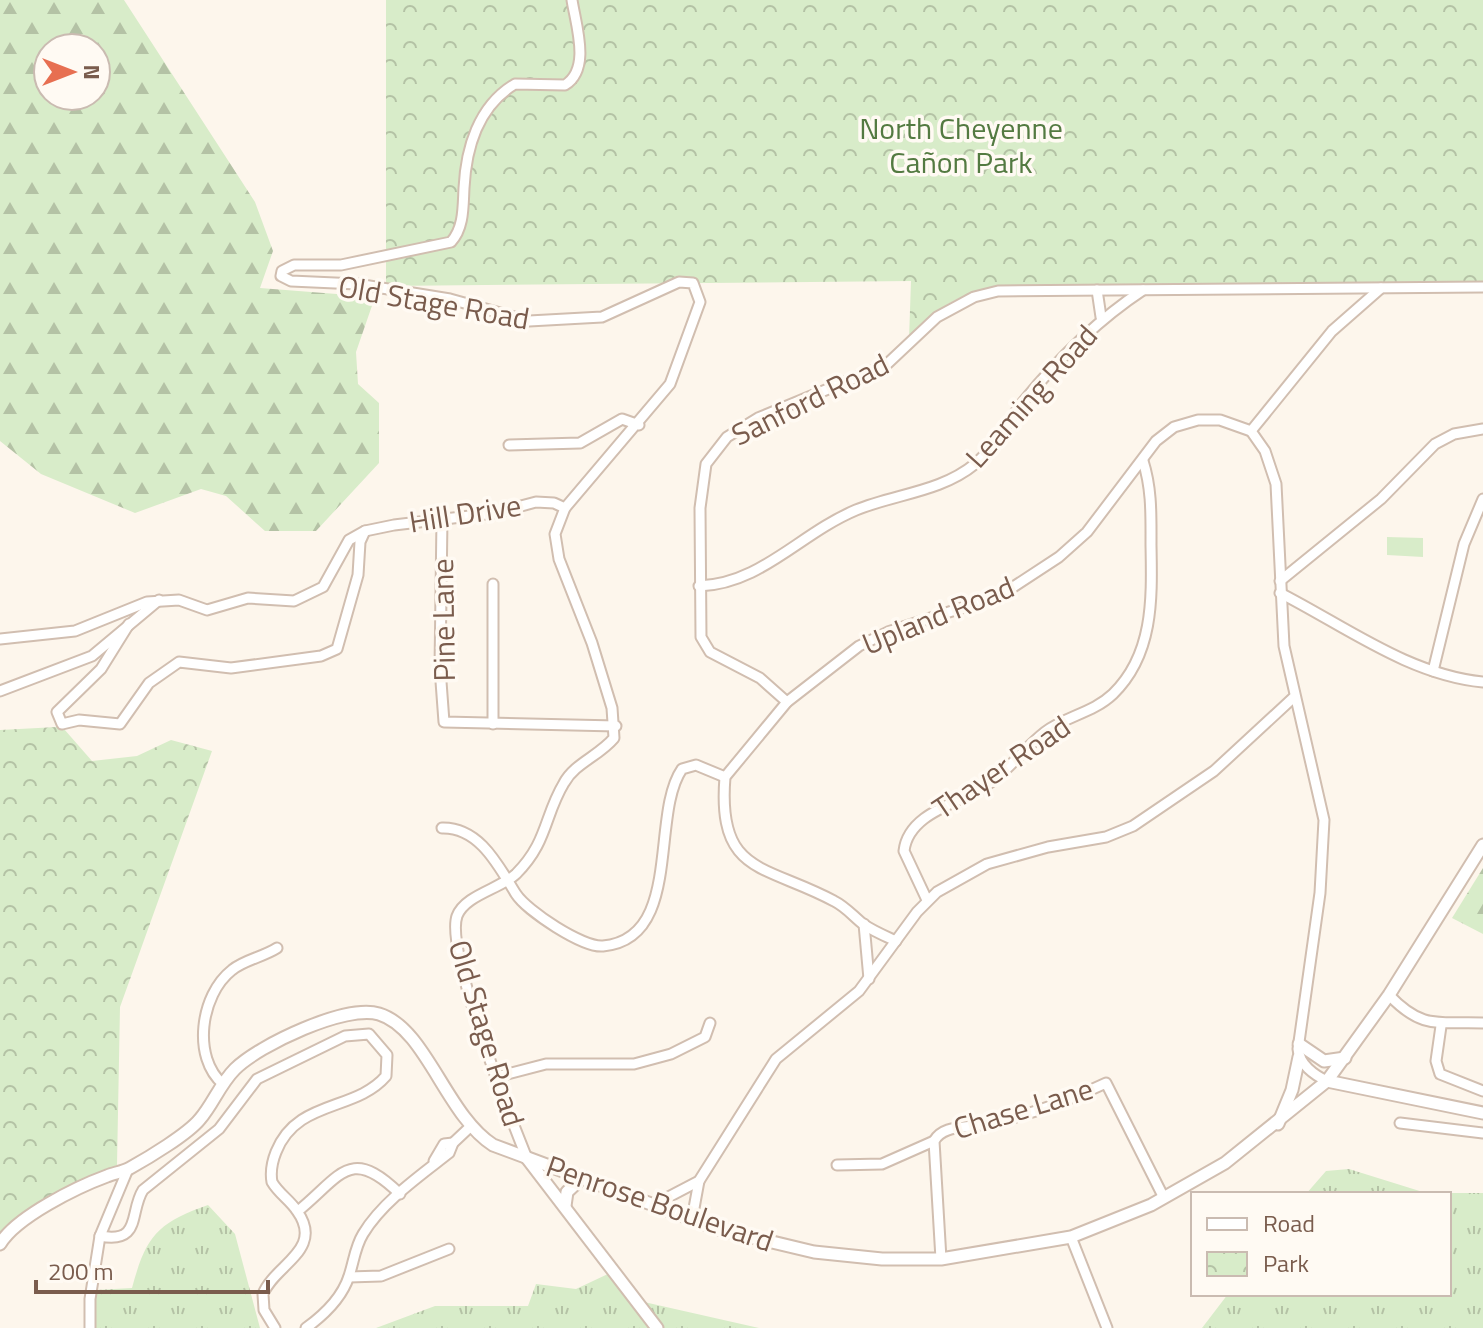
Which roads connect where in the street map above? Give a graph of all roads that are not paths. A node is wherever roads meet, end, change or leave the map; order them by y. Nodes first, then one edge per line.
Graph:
1 (572, 0) edge
2 (1483, 287) edge
3 (1381, 288) junction
4 (1097, 290) junction
5 (1143, 290) junction
6 (1101, 317) junction
7 (639, 425) junction
8 (1483, 429) edge
9 (1251, 431) junction
10 (509, 445) dead end
11 (1143, 461) junction
12 (1483, 499) edge
13 (565, 508) junction
14 (442, 518) junction
15 (365, 531) junction
16 (1280, 581) junction
17 (493, 584) dead end
18 (699, 586) junction
19 (1280, 593) junction
20 (159, 600) junction
21 (129, 624) junction
22 (0, 639) edge
23 (1433, 671) junction
24 (1483, 682) edge
25 (0, 691) edge
26 (1293, 698) junction
27 (787, 702) junction
28 (493, 724) junction
29 (616, 726) junction
30 (725, 777) junction
31 (442, 828) dead end
32 (1483, 845) edge
33 (510, 879) junction
34 (927, 900) junction
35 (864, 924) junction
36 (896, 941) junction
37 (277, 948) dead end
38 (869, 979) junction
39 (1389, 995) junction
40 (710, 1023) dead end
41 (1483, 1023) edge
42 (1441, 1026) junction
43 (1299, 1050) junction
44 (1345, 1058) junction
45 (496, 1077) junction
46 (1327, 1081) junction
47 (223, 1084) junction
48 (1483, 1091) edge
49 (1483, 1113) edge
50 (1400, 1123) dead end
51 (1278, 1124) junction
52 (470, 1127) junction
53 (1483, 1133) edge
54 (934, 1141) junction
55 (526, 1156) junction
56 (837, 1165) dead end
57 (128, 1169) junction
58 (583, 1177) junction
59 (699, 1181) junction
60 (400, 1194) junction
61 (1164, 1198) junction
62 (655, 1204) junction
63 (565, 1206) junction
64 (298, 1211) junction
65 (692, 1219) junction
66 (100, 1236) junction
67 (1071, 1237) junction
68 (0, 1244) edge
69 (449, 1249) dead end
70 (941, 1259) junction
71 (349, 1277) junction
72 (90, 1328) edge
73 (275, 1328) edge
74 (306, 1328) edge
75 (657, 1328) edge
76 (1107, 1328) edge

1 - 7 street, Old Stage Road
2 - 3 street, Sanford Road
3 - 5 street, Sanford Road
3 - 9 street
4 - 5 street, Sanford Road
4 - 6 street, Leaming Road
4 - 18 street, Sanford Road
5 - 6 street, Leaming Road
6 - 18 street, Leaming Road
7 - 10 street
7 - 13 street, Old Stage Road
8 - 16 street
9 - 11 street, Upland Road
9 - 16 street
11 - 27 street, Upland Road
11 - 34 street, Thayer Road
12 - 23 street
13 - 14 street, Hill Drive
13 - 29 street, Old Stage Road
14 - 15 street, Hill Drive
14 - 28 street, Pine Lane
15 - 20 street
15 - 21 street
16 - 19 street
17 - 28 street
18 - 27 street, Sanford Road
19 - 23 street
19 - 26 street
20 - 21 street
20 - 22 street
21 - 25 street
23 - 24 street
26 - 34 street
26 - 43 street
27 - 30 street, Upland Road
28 - 29 street
29 - 33 street, Old Stage Road
30 - 33 street
30 - 35 street
31 - 33 street
32 - 39 street, Penrose Boulevard
33 - 45 street, Old Stage Road
34 - 36 street
35 - 36 street
35 - 38 street
36 - 38 street
37 - 47 street
38 - 59 street
39 - 42 street
39 - 44 street, Penrose Boulevard
40 - 45 street
41 - 42 street
42 - 48 street
43 - 44 street
43 - 46 street
43 - 51 street
44 - 46 street, Penrose Boulevard
45 - 55 street, Old Stage Road
46 - 49 street
46 - 51 street, Penrose Boulevard
47 - 52 street
47 - 57 street
50 - 53 street
51 - 61 street, Penrose Boulevard
52 - 55 street, Penrose Boulevard
52 - 60 street
54 - 56 street
54 - 61 street, Chase Lane
54 - 70 street, Chase Lane
55 - 58 street, Penrose Boulevard
55 - 63 street
57 - 66 street
57 - 68 street
58 - 62 street, Penrose Boulevard
58 - 63 street
59 - 62 street
59 - 65 street
60 - 64 street
60 - 71 street
61 - 67 street, Penrose Boulevard
62 - 65 street, Penrose Boulevard
63 - 75 street
64 - 66 street
64 - 73 street
65 - 70 street, Penrose Boulevard
66 - 72 street
67 - 70 street, Penrose Boulevard
67 - 76 street
69 - 71 street
71 - 74 street

